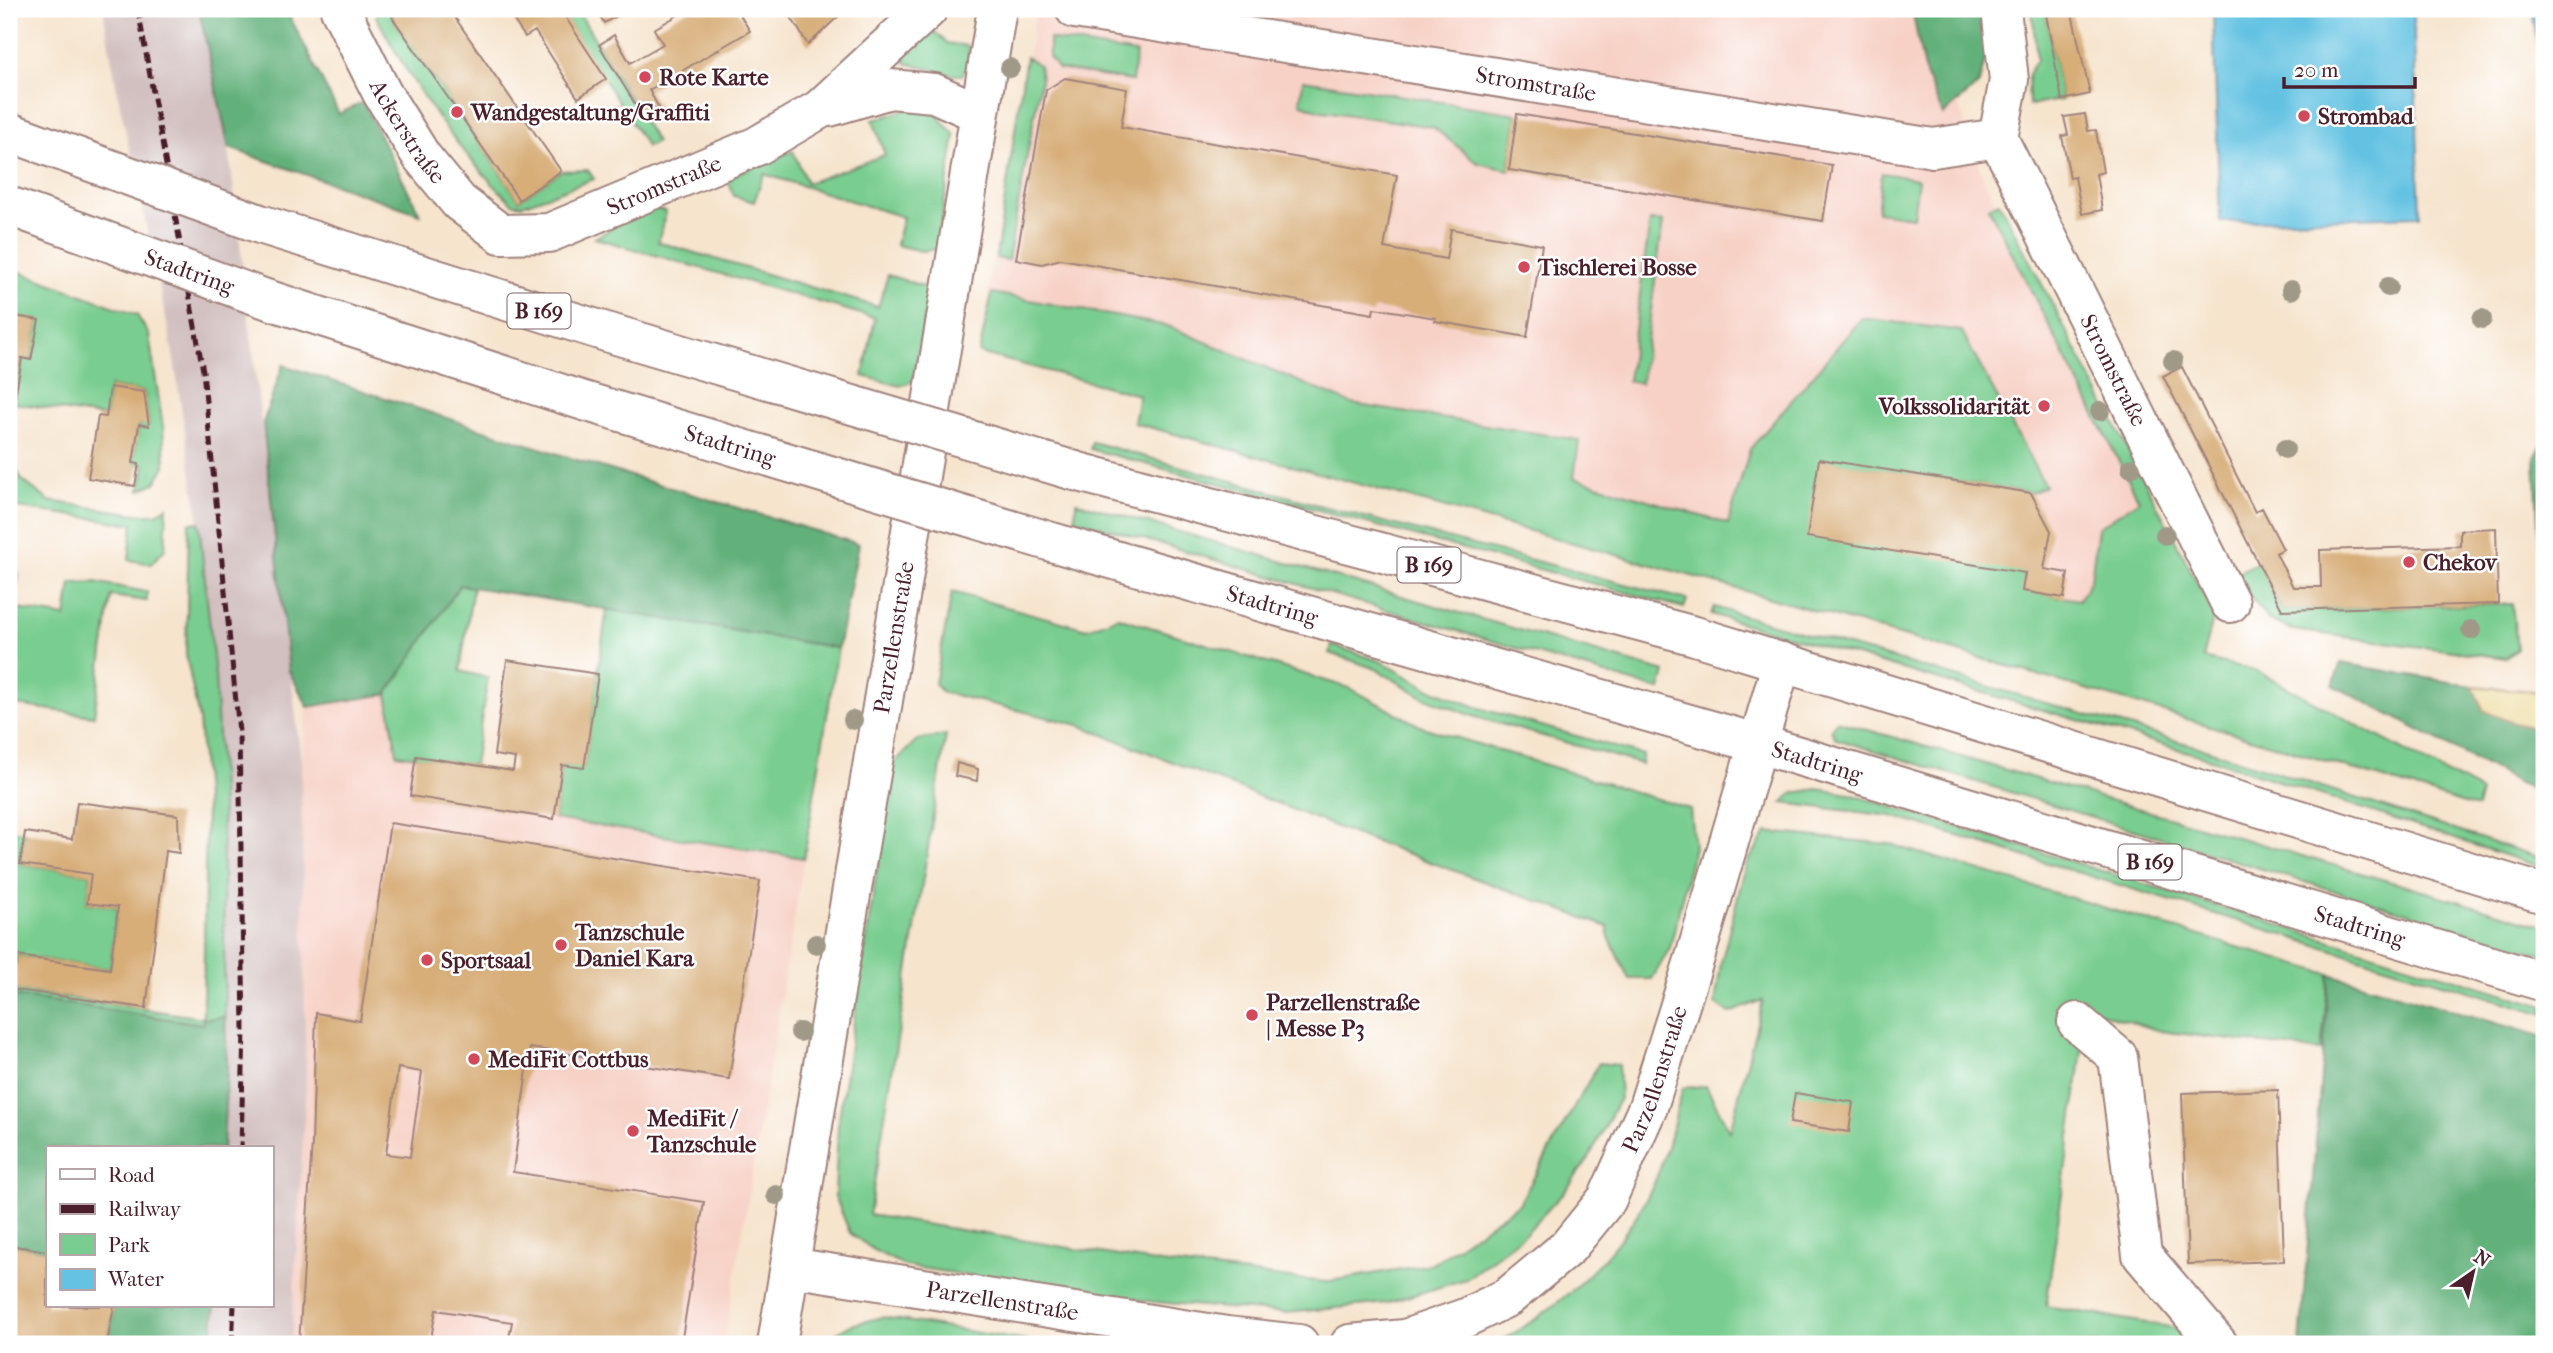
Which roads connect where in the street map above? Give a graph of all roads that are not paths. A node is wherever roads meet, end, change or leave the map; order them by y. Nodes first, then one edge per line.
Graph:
1 (340, 9) edge
2 (928, 9) edge
3 (997, 9) edge
4 (1075, 9) edge
5 (2001, 9) edge
6 (820, 109) junction
7 (979, 113) junction
8 (9, 132) edge
9 (1998, 138) junction
10 (9, 206) edge
11 (501, 234) joint
12 (2230, 603) dead end
13 (1782, 662) junction
14 (1756, 743) junction
15 (2544, 894) edge
16 (2544, 982) edge
17 (2077, 1022) dead end
18 (790, 1266) junction
19 (778, 1344) edge
20 (1299, 1344) edge
21 (1350, 1344) edge
22 (2218, 1344) edge

1 - 11 street, Ackerstraße
2 - 6 street, Stromstraße
3 - 7 street, Parzellenstraße
4 - 9 street, Stromstraße
5 - 9 street
6 - 7 street, Stromstraße
6 - 11 street, Stromstraße
7 - 18 street, Parzellenstraße
8 - 13 street, B 169, bridge
9 - 12 street, Stromstraße
10 - 14 street, Stadtring / B 169, bridge
13 - 14 street, Parzellenstraße
13 - 15 street, B 169
14 - 16 street, Stadtring / B 169
14 - 21 street, Parzellenstraße
17 - 22 street
18 - 19 street, Parzellenstraße
18 - 20 street, Parzellenstraße

